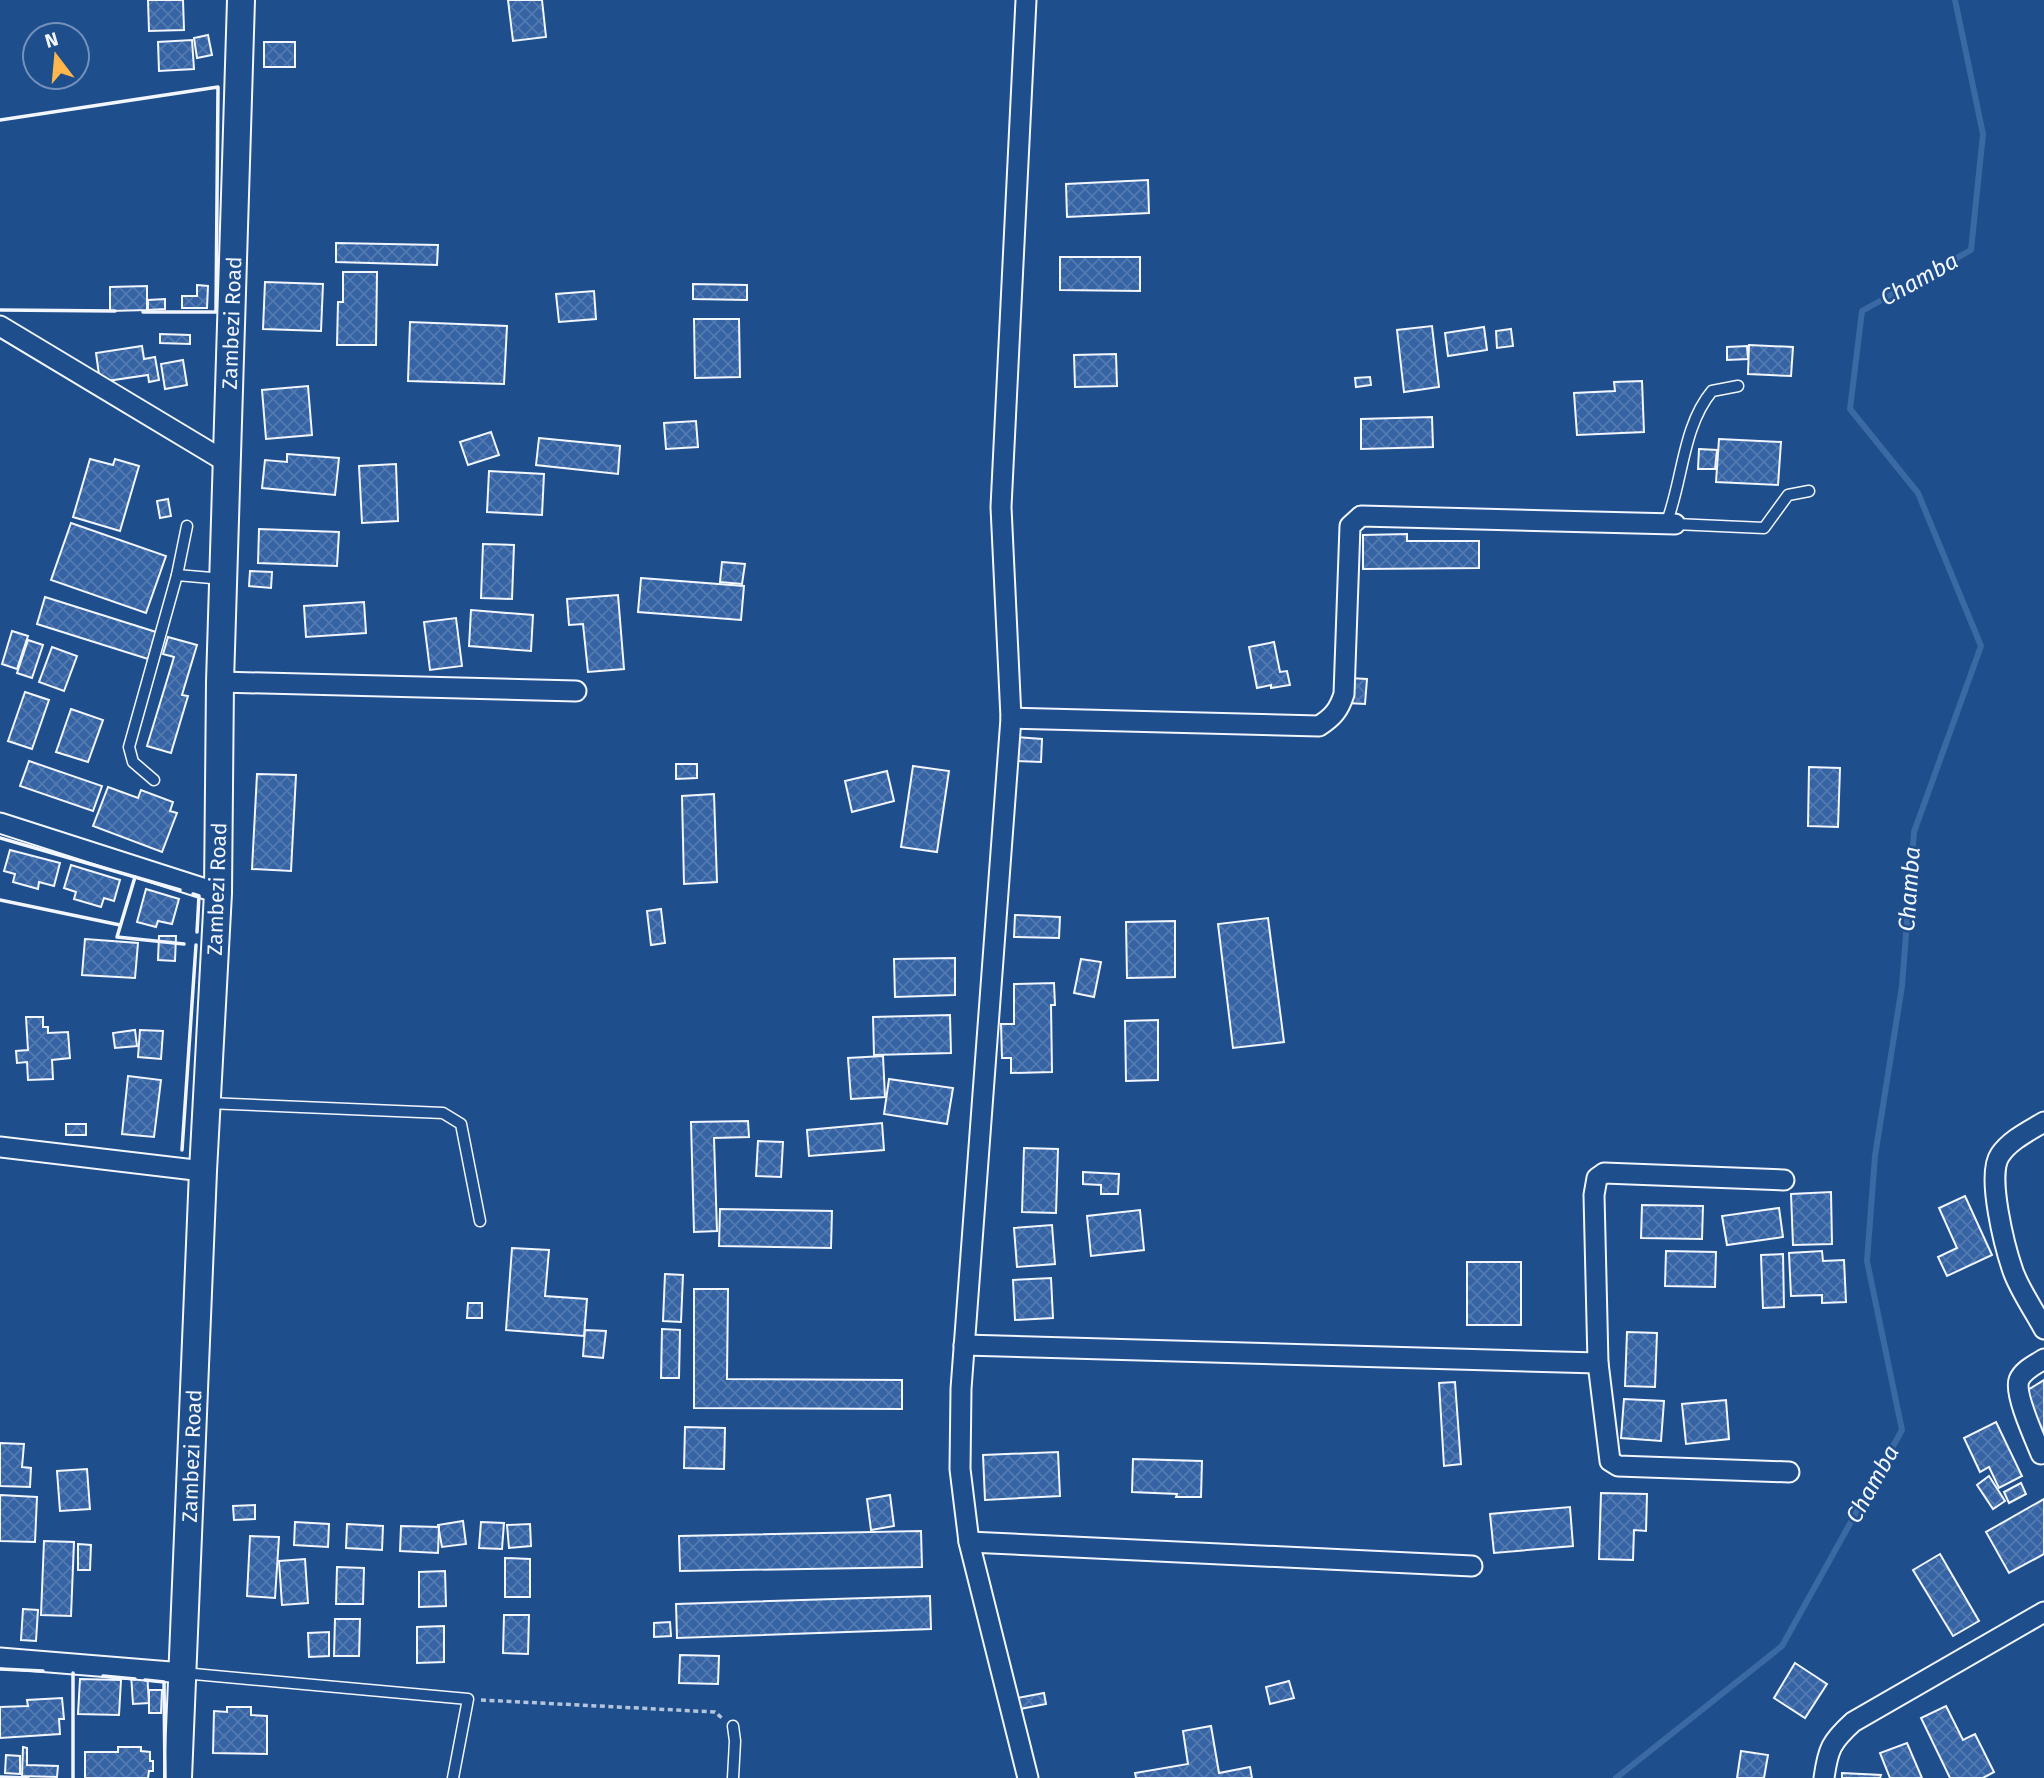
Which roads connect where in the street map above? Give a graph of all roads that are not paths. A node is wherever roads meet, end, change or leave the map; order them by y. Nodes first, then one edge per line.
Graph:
1 (241, 0) edge
2 (1026, 0) edge
3 (0, 326) edge
4 (1738, 386) dead end
5 (228, 463) junction
6 (1809, 491) dead end
7 (1670, 524) junction
8 (187, 526) dead end
9 (177, 575) junction
10 (224, 579) junction
11 (220, 682) junction
12 (576, 691) dead end
13 (1011, 718) junction
14 (154, 780) dead end
15 (0, 823) edge
16 (218, 893) junction
17 (207, 1103) junction
18 (2044, 1122) edge
19 (0, 1147) edge
20 (203, 1171) junction
21 (1784, 1180) dead end
22 (480, 1221) dead end
23 (2044, 1329) edge
24 (964, 1345) junction
25 (2044, 1359) edge
26 (1598, 1363) junction
27 (2041, 1454) dead end
28 (1788, 1472) dead end
29 (969, 1542) junction
30 (1472, 1566) dead end
31 (2044, 1612) edge
32 (0, 1658) edge
33 (183, 1672) junction
34 (733, 1726) road end
35 (178, 1778) edge
36 (453, 1778) edge
37 (733, 1778) edge
38 (1028, 1778) edge
39 (1824, 1778) edge

1 - 5 main road, Zambezi Road
2 - 13 street
3 - 5 street
4 - 7 lane
5 - 10 main road, Zambezi Road
6 - 7 lane
7 - 13 street
8 - 9 lane
9 - 10 lane
9 - 14 lane
10 - 11 main road, Zambezi Road
11 - 12 street
11 - 16 main road, Zambezi Road
13 - 24 street
15 - 16 street
16 - 17 main road, Zambezi Road
17 - 20 main road, Zambezi Road
17 - 22 lane
18 - 23 street
19 - 20 street
20 - 33 main road, Zambezi Road
21 - 26 street
24 - 26 street
24 - 29 street
25 - 27 street
26 - 28 street
29 - 30 street
29 - 38 street
31 - 39 street
32 - 33 street
33 - 35 main road, Zambezi Road
33 - 36 lane
34 - 37 lane

